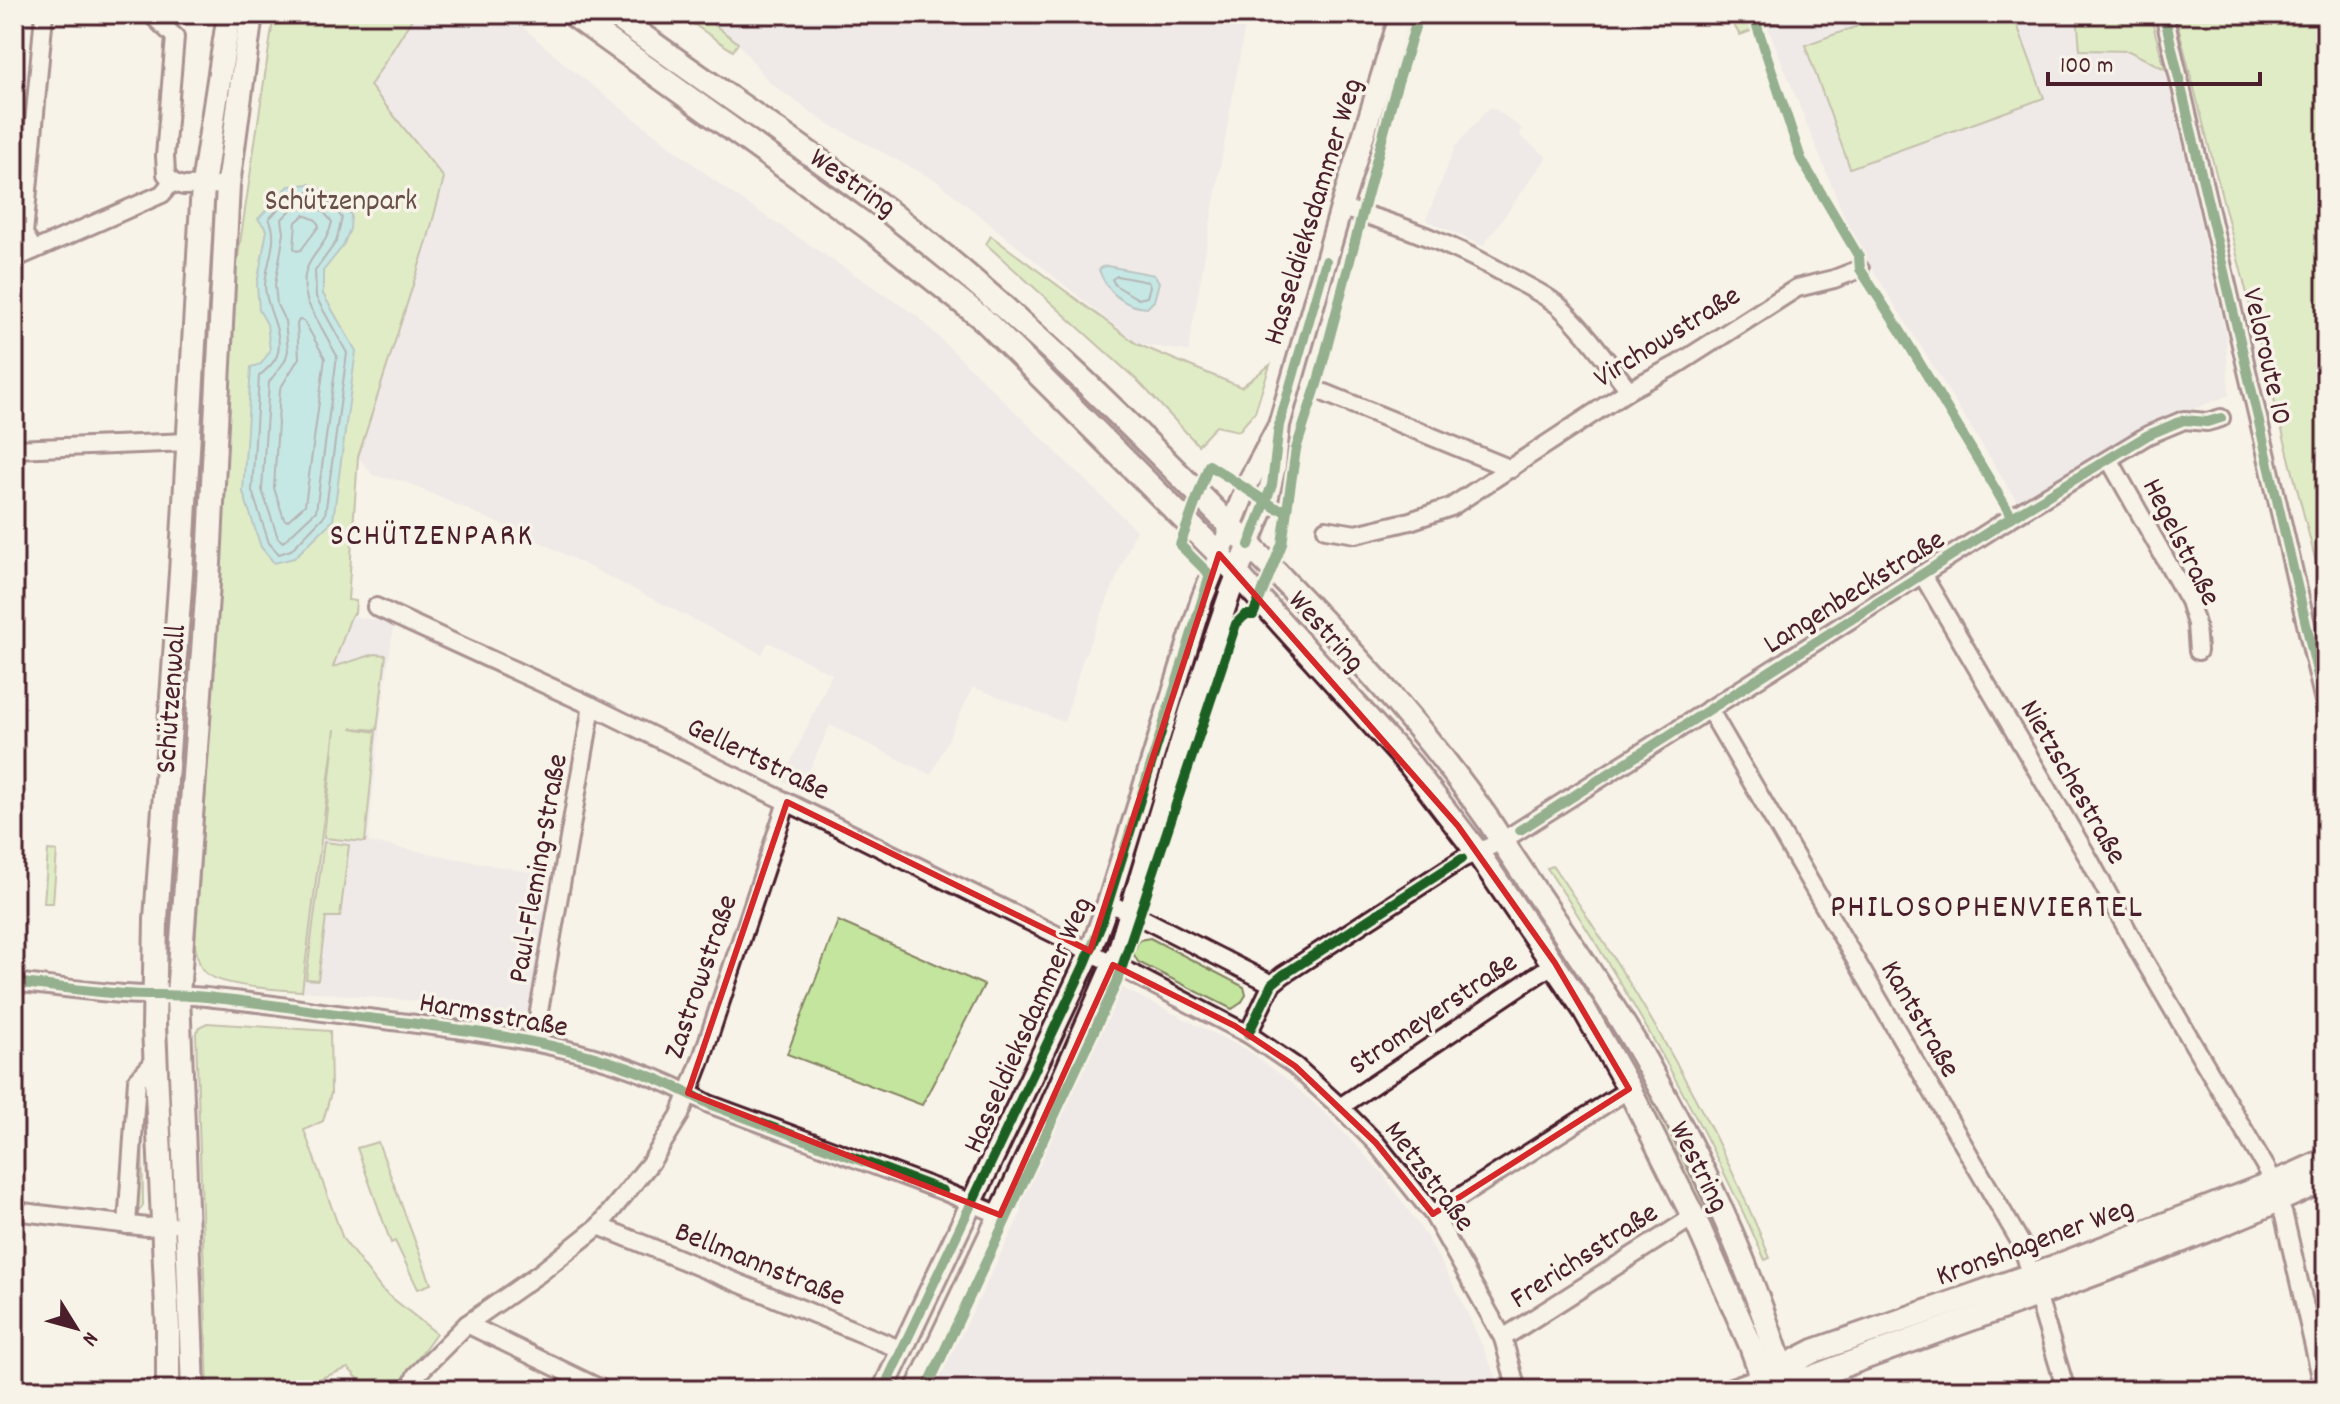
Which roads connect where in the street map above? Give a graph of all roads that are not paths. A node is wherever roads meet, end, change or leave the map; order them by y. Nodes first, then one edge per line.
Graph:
1 (44, 14) edge
2 (151, 14) edge
3 (229, 14) edge
4 (251, 14) edge
5 (572, 14) edge
6 (613, 14) edge
7 (1401, 14) edge
8 (2164, 14) edge
9 (172, 182) junction
10 (203, 185) junction
11 (228, 185) junction
12 (1341, 208) junction
13 (34, 250) junction
14 (14, 259) edge
15 (1860, 269) dead end
16 (1629, 390) junction
17 (1325, 393) dead end
18 (2221, 418) dead end
19 (1279, 425) junction
20 (189, 442) junction
21 (14, 449) edge
22 (2109, 459) junction
23 (1511, 469) junction
24 (1231, 525) junction
25 (1326, 529) dead end
26 (1249, 545) junction
27 (1219, 554) junction
28 (1238, 574) junction
29 (1922, 574) junction
30 (376, 607) dead end
31 (2198, 651) dead end
32 (592, 706) junction
33 (1709, 709) junction
34 (2326, 710) edge
35 (787, 802) junction
36 (1502, 841) junction
37 (1477, 852) junction
38 (1108, 903) junction
39 (1130, 912) junction
40 (1090, 953) junction
41 (1555, 963) junction
42 (1113, 965) junction
43 (14, 982) edge
44 (1272, 984) junction
45 (154, 993) junction
46 (178, 995) junction
47 (1248, 1034) junction
48 (534, 1040) junction
49 (155, 1061) junction
50 (1629, 1089) junction
51 (688, 1093) junction
52 (1340, 1107) junction
53 (2326, 1160) edge
54 (2326, 1179) edge
55 (2275, 1192) junction
56 (972, 1203) junction
57 (14, 1211) edge
58 (1433, 1214) junction
59 (1000, 1215) junction
60 (1693, 1217) junction
61 (187, 1223) junction
62 (127, 1225) junction
63 (162, 1226) junction
64 (599, 1226) junction
65 (2035, 1285) junction
66 (467, 1324) junction
67 (1503, 1338) junction
68 (902, 1350) junction
69 (1777, 1381) edge
70 (168, 1390) edge
71 (193, 1390) edge
72 (410, 1390) edge
73 (603, 1390) edge
74 (883, 1390) edge
75 (916, 1390) edge
76 (1517, 1390) edge
77 (1732, 1390) edge
78 (2066, 1390) edge
79 (2324, 1390) edge

1 - 13 street
2 - 9 street
3 - 10 main road, Schützenwall
4 - 11 main road, Schützenwall
5 - 27 main road, Westring
6 - 24 main road, Westring
7 - 12 street, Hasseldieksdammer Weg
8 - 34 street, Veloroute 10
9 - 10 street
9 - 13 street
10 - 11 street
10 - 20 main road, Schützenwall
11 - 46 main road, Schützenwall
12 - 16 street
12 - 19 street, Hasseldieksdammer Weg
13 - 14 street
15 - 16 street, Virchowstraße
16 - 23 street, Virchowstraße
17 - 23 street
18 - 22 street, Langenbeckstraße
19 - 24 street, Hasseldieksdammer Weg
19 - 26 street, Hasseldieksdammer Weg
20 - 21 street
20 - 45 main road, Schützenwall
22 - 29 street, Langenbeckstraße
22 - 31 street, Hegelstraße
23 - 25 street, Virchowstraße
24 - 26 main road, Westring
24 - 27 street, Hasseldieksdammer Weg
26 - 28 street, Hasseldieksdammer Weg
26 - 36 main road, Westring
27 - 28 main road, Westring
27 - 38 street, Hasseldieksdammer Weg
28 - 37 main road, Westring
28 - 39 street, Hasseldieksdammer Weg
29 - 33 street, Langenbeckstraße
29 - 55 street, Nietzschestraße
30 - 32 street, Gellertstraße
32 - 35 street, Gellertstraße
32 - 48 street, Paul-Fleming-Straße
33 - 36 street, Langenbeckstraße
33 - 65 street, Kantstraße
35 - 40 street, Gellertstraße
35 - 51 street, Zastrowstraße
36 - 37 street, Langenbeckstraße
36 - 69 main road, Westring
37 - 41 main road, Westring
37 - 44 street, Langenbeckstraße
38 - 39 street
38 - 40 street, Hasseldieksdammer Weg
39 - 42 street, Hasseldieksdammer Weg
39 - 44 street
40 - 42 street, Gellertstraße
40 - 56 street, Hasseldieksdammer Weg
41 - 50 main road, Westring
41 - 52 street, Stromeyerstraße
42 - 47 street, Metzstraße
42 - 59 street, Hasseldieksdammer Weg
43 - 45 street, Harmsstraße
44 - 47 street
45 - 46 street, Harmsstraße
45 - 49 main road, Schützenwall
46 - 48 street, Harmsstraße
46 - 61 main road, Schützenwall
47 - 52 street, Metzstraße
48 - 51 street, Harmsstraße
49 - 62 street
49 - 63 main road, Schützenwall
50 - 58 street
50 - 60 main road, Westring
51 - 56 street, Harmsstraße
51 - 64 street, Zastrowstraße
52 - 58 street, Metzstraße
53 - 55 main road, Kronshagener Weg
54 - 55 main road, Kronshagener Weg
55 - 65 main road, Kronshagener Weg
55 - 79 street, Nietzschestraße
56 - 59 street, Harmsstraße
56 - 68 street, Hasseldieksdammer Weg
57 - 62 street
58 - 67 street, Metzstraße
59 - 75 street, Hasseldieksdammer Weg
60 - 67 street, Frerichsstraße
60 - 69 main road, Westring
61 - 63 street
61 - 71 main road, Schützenwall
62 - 63 street
63 - 70 main road, Schützenwall
64 - 66 street, Zastrowstraße
64 - 68 street, Bellmannstraße
65 - 69 main road, Kronshagener Weg
65 - 78 street, Kantstraße
66 - 72 street, Zastrowstraße
66 - 73 street
67 - 76 street, Metzstraße
68 - 74 street, Hasseldieksdammer Weg
69 - 77 main road, Kronshagener Weg

